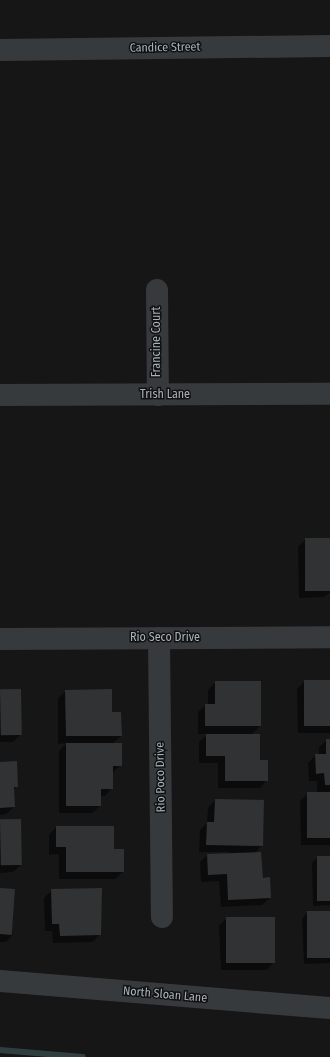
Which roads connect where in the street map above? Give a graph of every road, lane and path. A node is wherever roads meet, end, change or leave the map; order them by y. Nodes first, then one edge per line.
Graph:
1 (330, 46) edge
2 (0, 50) edge
3 (157, 290) dead end
4 (330, 394) edge
5 (0, 395) edge
6 (158, 395) junction
7 (330, 636) edge
8 (159, 638) junction
9 (0, 639) edge
10 (162, 917) dead end
11 (0, 981) edge
12 (330, 1008) edge

1 - 2 street, Candice Street
3 - 6 street, Francine Court
4 - 6 street, Trish Lane
5 - 6 street, Trish Lane
7 - 8 street, Rio Seco Drive
8 - 9 street, Rio Seco Drive
8 - 10 street, Rio Poco Drive
11 - 12 street, North Sloan Lane

